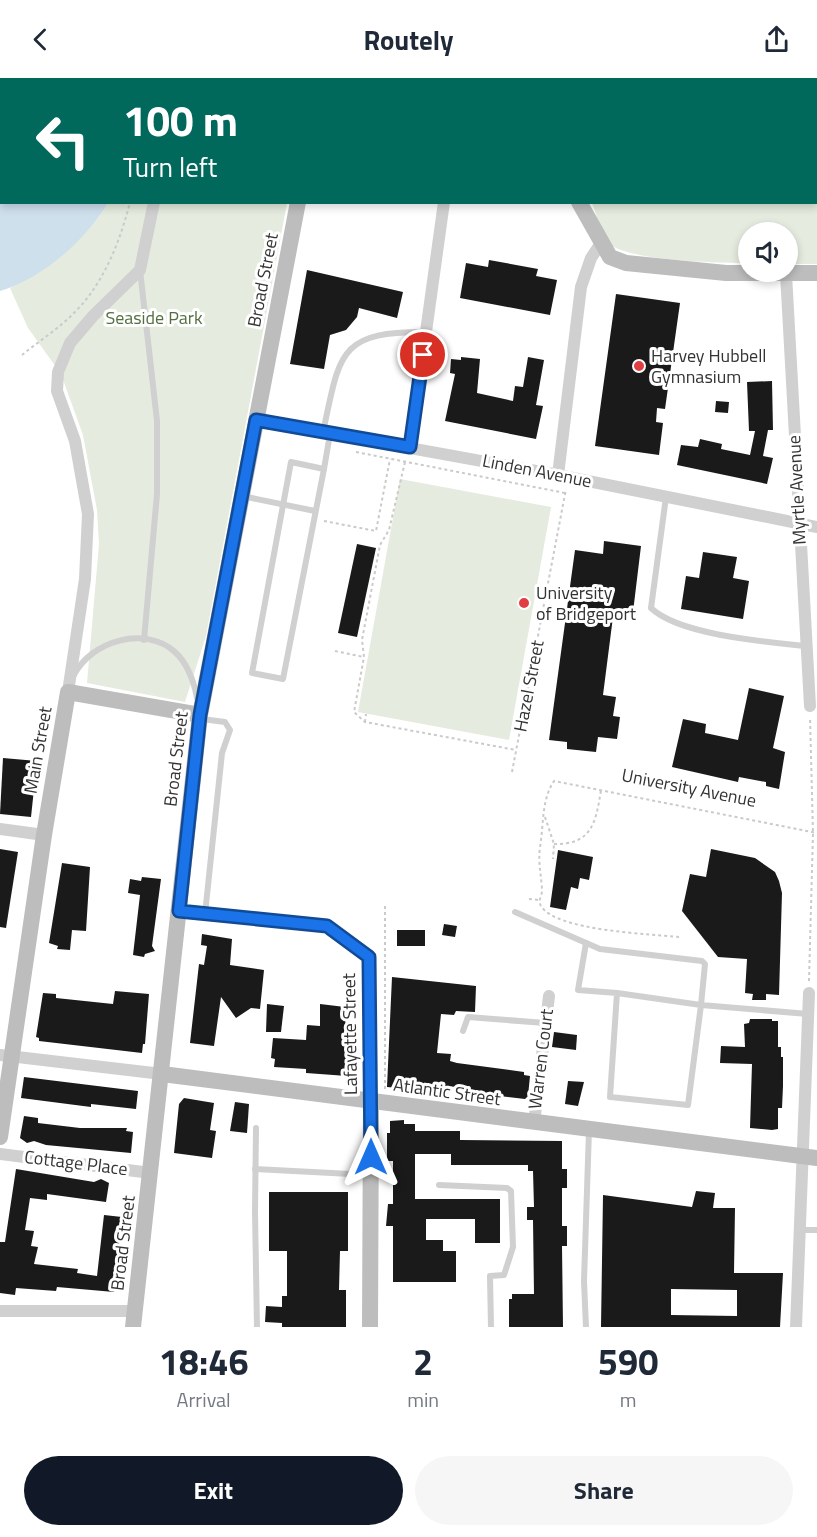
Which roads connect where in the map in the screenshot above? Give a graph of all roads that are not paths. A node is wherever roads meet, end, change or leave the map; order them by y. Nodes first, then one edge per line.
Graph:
1 (154, 204) edge
2 (298, 204) edge
3 (444, 204) edge
4 (580, 204) edge
5 (601, 243) junction
6 (140, 270) junction
7 (738, 273) edge
8 (798, 273) edge
9 (817, 273) edge
10 (786, 282) edge
11 (426, 332) junction
12 (256, 420) junction
13 (326, 433) junction
14 (407, 447) junction
15 (324, 469) junction
16 (558, 475) junction
17 (242, 496) junction
18 (666, 497) junction
19 (283, 504) junction
20 (315, 511) junction
21 (798, 523) junction
22 (817, 527) edge
23 (144, 640) junction
24 (806, 646) junction
25 (68, 692) junction
26 (810, 706) road end
27 (200, 716) junction
28 (0, 829) edge
29 (44, 835) junction
30 (179, 911) junction
31 (515, 912) dead end
32 (205, 914) junction
33 (586, 943) junction
34 (369, 957) joint
35 (617, 993) junction
36 (809, 993) road end
37 (549, 996) dead end
38 (701, 1005) junction
39 (808, 1014) junction
40 (546, 1023) junction
41 (463, 1031) dead end
42 (5, 1056) edge
43 (162, 1074) junction
44 (371, 1101) junction
45 (534, 1123) junction
46 (256, 1128) dead end
47 (589, 1130) junction
48 (0, 1137) edge
49 (0, 1154) edge
50 (810, 1157) edge
51 (255, 1169) junction
52 (151, 1173) junction
53 (370, 1175) junction
54 (439, 1185) dead end
55 (800, 1230) junction
56 (817, 1230) edge
57 (0, 1311) edge
58 (134, 1319) edge
59 (257, 1327) edge
60 (370, 1327) edge
61 (491, 1327) edge
62 (585, 1327) edge
63 (796, 1327) edge

1 - 6 street
2 - 12 street, Broad Street
3 - 11 street
4 - 5 street
5 - 7 street
5 - 16 street
6 - 23 lane
6 - 25 street, Main Street
8 - 9 street
10 - 21 street, Myrtle Avenue
11 - 13 lane
11 - 14 street
12 - 13 street, Linden Avenue
12 - 17 street, Broad Street
13 - 14 street, Linden Avenue
13 - 15 lane
14 - 16 street, Linden Avenue
15 - 19 lane
15 - 20 lane
16 - 18 street, Linden Avenue
17 - 19 lane
17 - 27 street, Broad Street
18 - 21 street, Linden Avenue
18 - 24 lane
19 - 20 lane
19 - 20 lane
21 - 22 street, Linden Avenue
21 - 24 street, Myrtle Avenue
23 - 25 lane
23 - 27 lane
24 - 26 street, Myrtle Avenue
25 - 27 street
25 - 29 street, Main Street
27 - 30 street, Broad Street
27 - 32 lane
28 - 29 street
29 - 42 street, Main Street
30 - 32 lane
30 - 43 street, Broad Street
31 - 33 lane
32 - 34 lane
33 - 35 lane
33 - 38 lane
34 - 44 street, Lafayette Street
35 - 38 lane
35 - 38 lane
36 - 39 street
37 - 40 street, Warren Court
38 - 39 lane
39 - 50 street
40 - 41 lane
40 - 45 street, Warren Court
42 - 43 street, Atlantic Street
42 - 48 street, Main Street
43 - 44 street, Atlantic Street
43 - 52 street, Broad Street
44 - 45 street, Atlantic Street
44 - 53 street, Lafayette Street
45 - 47 street, Atlantic Street
46 - 51 lane
47 - 50 street, Atlantic Street
47 - 62 lane
49 - 52 street, Cottage Place
50 - 55 street
51 - 53 lane
51 - 59 lane
52 - 58 street, Broad Street
53 - 60 street, Lafayette Street
54 - 61 lane
55 - 56 lane
55 - 63 street
57 - 58 street

